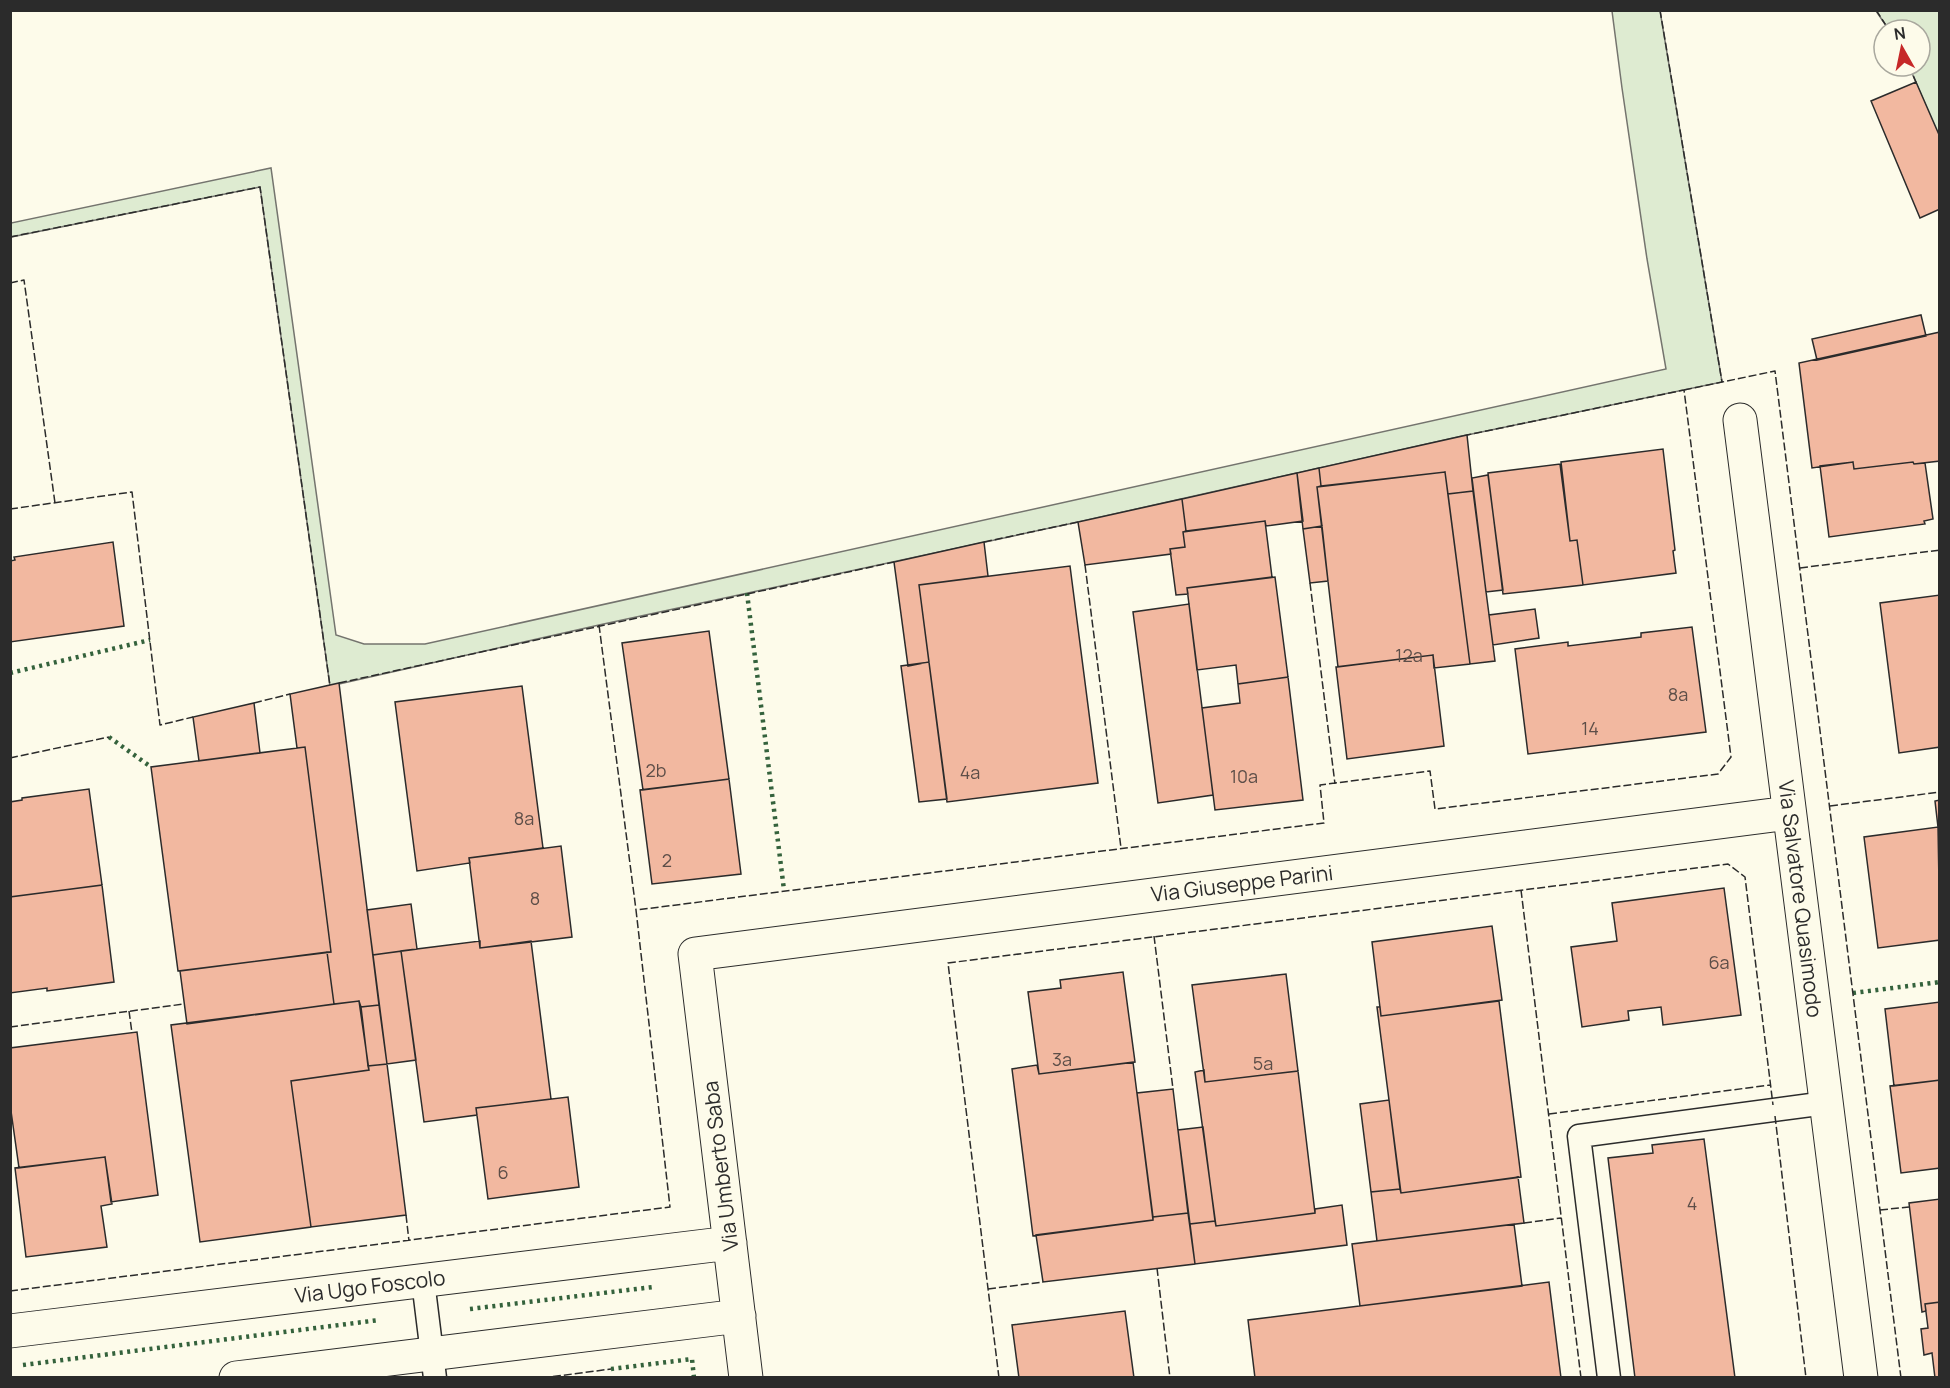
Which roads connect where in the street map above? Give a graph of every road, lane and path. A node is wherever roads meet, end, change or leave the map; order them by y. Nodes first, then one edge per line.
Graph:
1 (1740, 420) dead end
2 (1789, 813) junction
3 (695, 954) joint
4 (1826, 1102) junction
5 (730, 1243) junction
6 (423, 1281) junction
7 (739, 1316) junction
8 (10, 1331) edge
9 (433, 1366) edge
10 (236, 1377) edge
11 (746, 1377) edge
12 (1609, 1377) edge
13 (1861, 1377) edge

1 - 2 street, Via Salvatore Quasimodo
2 - 3 street, Via Giuseppe Parini
2 - 4 street, Via Salvatore Quasimodo
3 - 5 street, Via Umberto Saba
4 - 12 lane
4 - 13 street, Via Salvatore Quasimodo
5 - 6 street, Via Ugo Foscolo
5 - 7 street, Via Umberto Saba
6 - 8 street, Via Ugo Foscolo
6 - 9 lane
7 - 9 street
7 - 11 street, Via Umberto Saba
9 - 10 street

